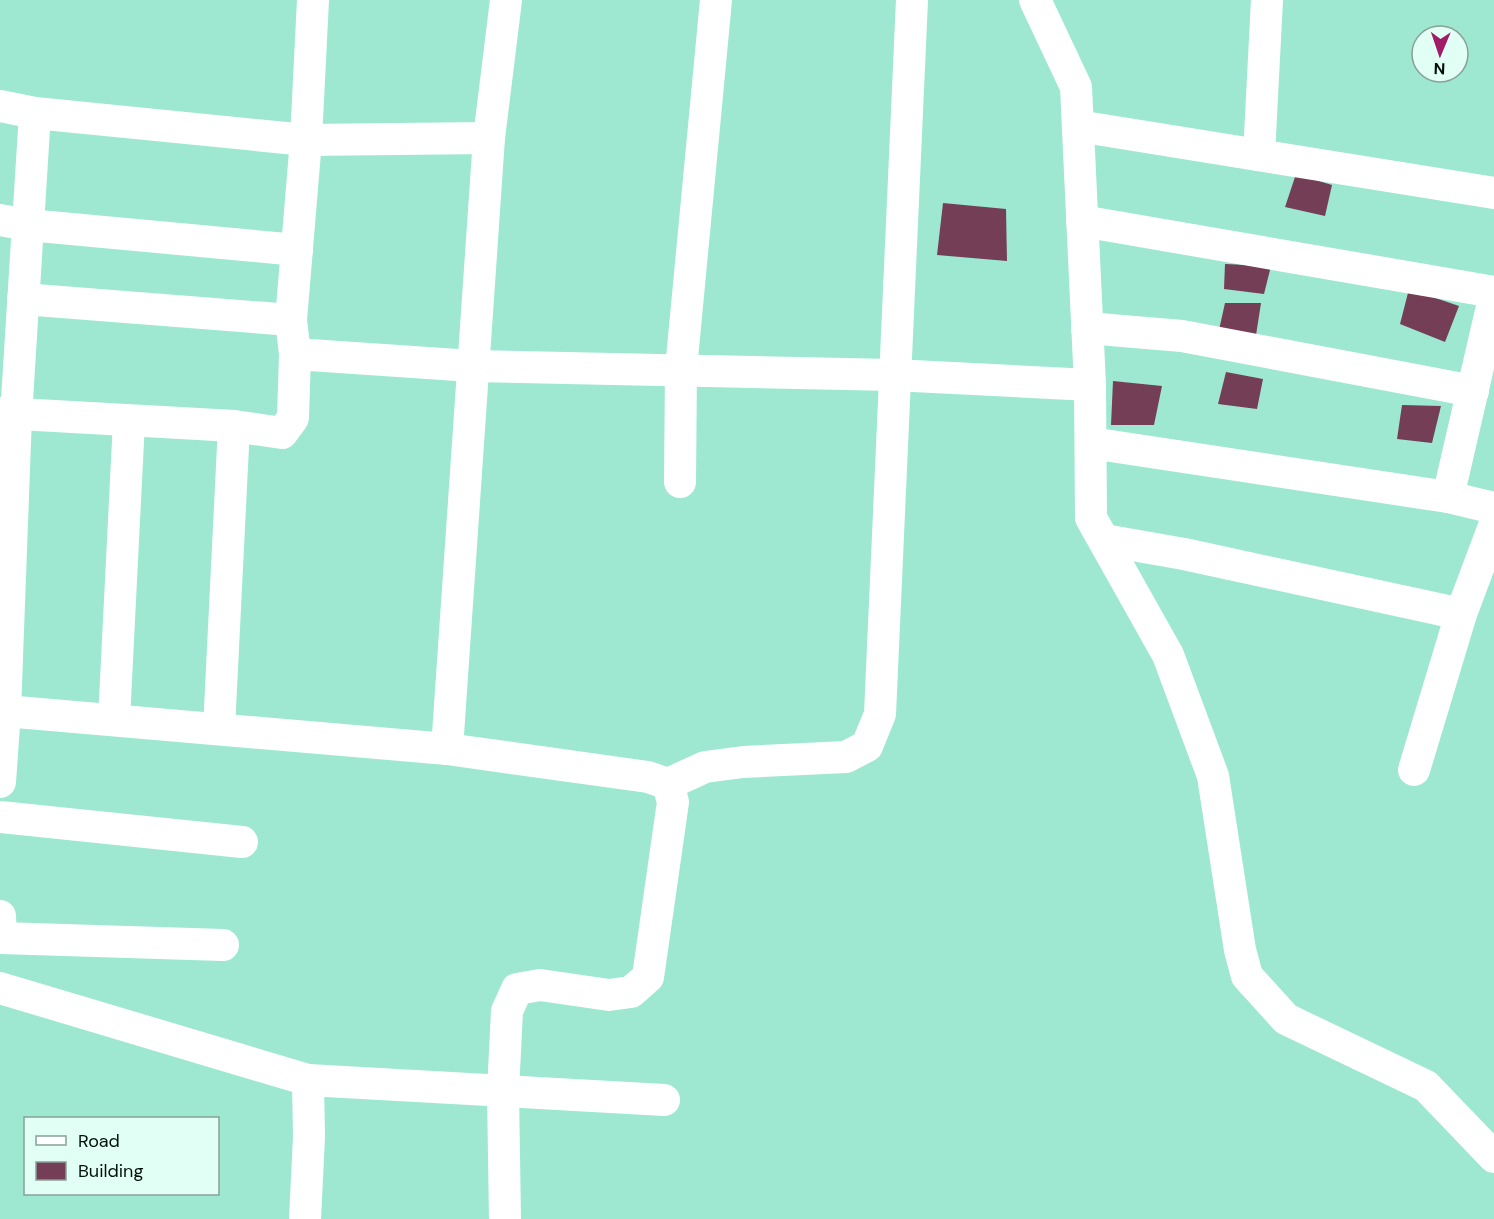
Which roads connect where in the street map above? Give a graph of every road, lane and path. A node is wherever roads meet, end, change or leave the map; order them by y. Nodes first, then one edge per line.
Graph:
1 (313, 0) edge
2 (506, 0) edge
3 (716, 0) edge
4 (912, 0) edge
5 (1035, 0) edge
6 (1267, 0) edge
7 (0, 106) edge
8 (35, 113) junction
9 (1078, 126) junction
10 (489, 138) junction
11 (306, 140) junction
12 (1258, 155) junction
13 (1494, 193) edge
14 (1082, 221) junction
15 (14, 222) edge
16 (297, 250) junction
17 (1494, 292) edge
18 (1494, 298) edge
19 (23, 299) junction
20 (291, 320) junction
21 (1087, 328) junction
22 (295, 354) junction
23 (472, 366) junction
24 (681, 369) junction
25 (893, 375) junction
26 (1090, 385) junction
27 (1473, 391) junction
28 (8, 414) edge
29 (129, 421) junction
30 (234, 426) junction
31 (1091, 443) junction
32 (681, 482) dead end
33 (1448, 497) junction
34 (1494, 508) edge
35 (1494, 526) edge
36 (1104, 540) junction
37 (1461, 614) junction
38 (4, 634) edge
39 (5, 711) junction
40 (114, 720) junction
41 (219, 729) junction
42 (447, 749) junction
43 (1414, 770) dead end
44 (0, 782) edge
45 (668, 784) junction
46 (0, 818) edge
47 (242, 842) dead end
48 (0, 916) edge
49 (1, 938) edge
50 (223, 945) dead end
51 (0, 961) edge
52 (0, 988) edge
53 (308, 1080) junction
54 (503, 1091) junction
55 (664, 1100) dead end
56 (1494, 1157) edge
57 (305, 1219) edge
58 (505, 1219) edge

1 - 11 street
2 - 10 street
3 - 24 street
4 - 25 street
5 - 9 street
6 - 12 street
7 - 8 street
8 - 11 street
8 - 15 street
9 - 12 street
9 - 14 street
10 - 11 street
10 - 23 street
11 - 16 street
12 - 13 street
14 - 17 street
14 - 21 street
15 - 16 street
15 - 19 street
16 - 20 street
18 - 27 street
19 - 20 street
19 - 28 street
20 - 22 street
21 - 26 street
21 - 27 street
22 - 23 street
22 - 30 street
23 - 24 street
23 - 42 street
24 - 25 street
24 - 32 street
25 - 26 street
25 - 45 street
26 - 31 street
27 - 33 street
28 - 29 street
28 - 38 street
29 - 30 street
29 - 40 street
30 - 41 street
31 - 33 street
31 - 36 street
33 - 34 street
35 - 37 street
36 - 37 street
36 - 56 street
37 - 43 street
38 - 39 street
39 - 40 street
39 - 44 street
40 - 41 street
41 - 42 street
42 - 45 street
45 - 54 street
46 - 47 street
48 - 49 street
49 - 50 street
49 - 51 street
52 - 53 street
53 - 54 street
53 - 57 street
54 - 55 street
54 - 58 street

